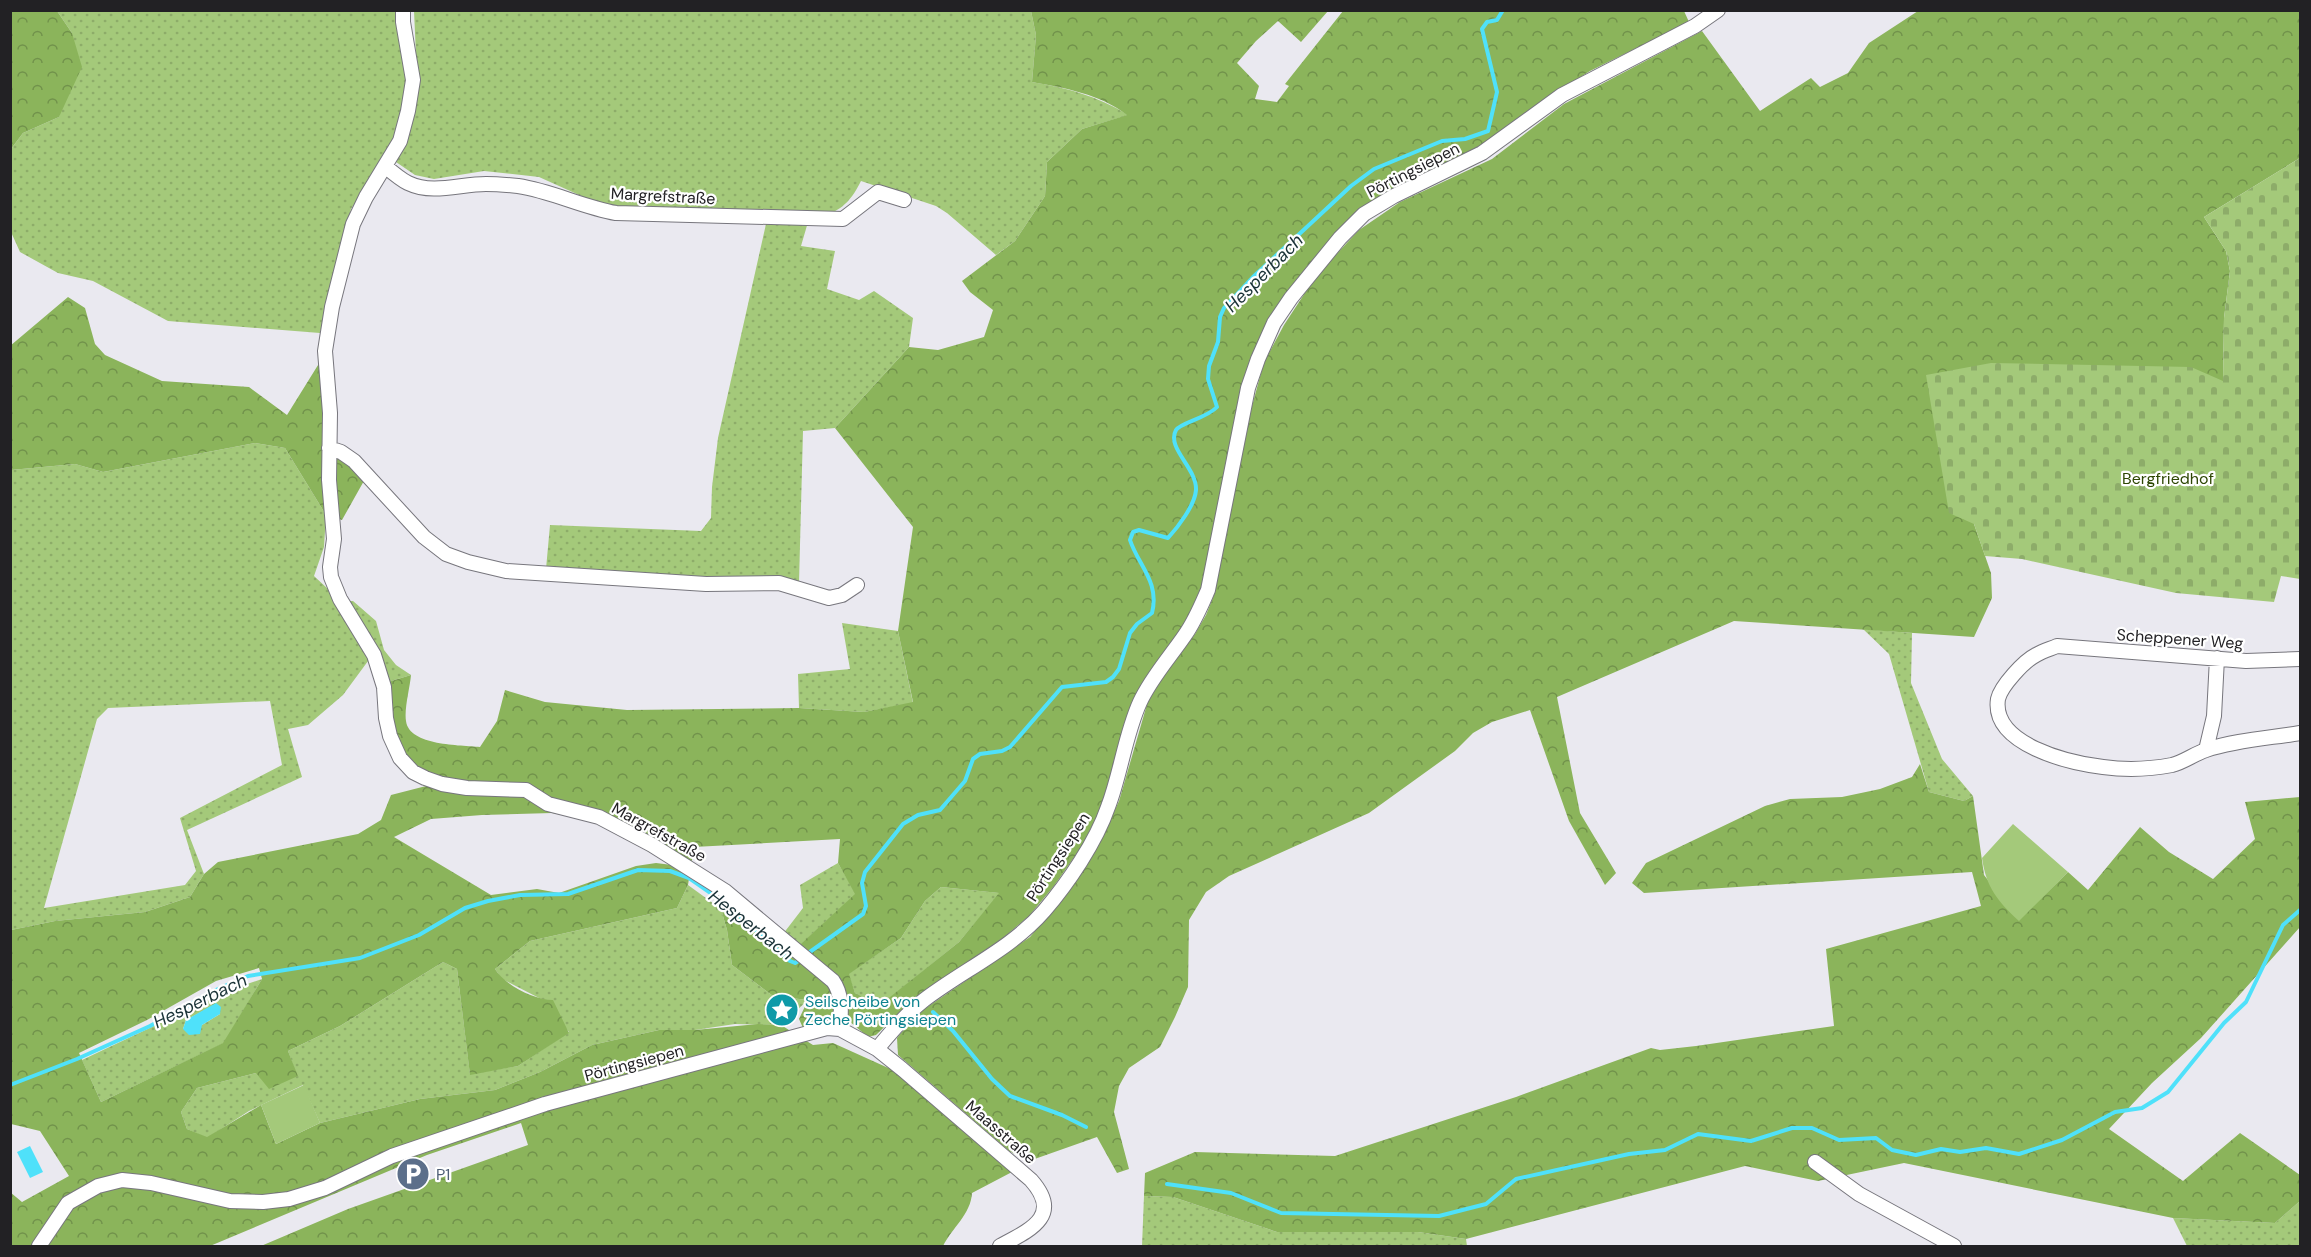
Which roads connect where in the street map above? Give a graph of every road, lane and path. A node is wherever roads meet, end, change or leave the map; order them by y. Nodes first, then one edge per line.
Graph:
1 (403, 10) edge
2 (1718, 10) edge
3 (386, 166) junction
4 (904, 200) dead end
5 (329, 448) junction
6 (856, 585) dead end
7 (2217, 658) junction
8 (2301, 659) edge
9 (2301, 733) edge
10 (2206, 750) junction
11 (840, 1029) junction
12 (877, 1050) junction
13 (1815, 1162) dead end
14 (39, 1246) edge
15 (1000, 1246) edge
16 (1954, 1246) edge

1 - 3 street, Margrefstraße
2 - 12 street, Pörtingsiepen
3 - 4 street, Margrefstraße
3 - 5 street, Margrefstraße
5 - 6 street
5 - 11 street, Margrefstraße
7 - 8 street, Scheppener Weg
7 - 10 street
7 - 10 street, Scheppener Weg
9 - 10 street
11 - 12 street
11 - 14 street, Pörtingsiepen
12 - 15 street, Maasstraße
13 - 16 street

